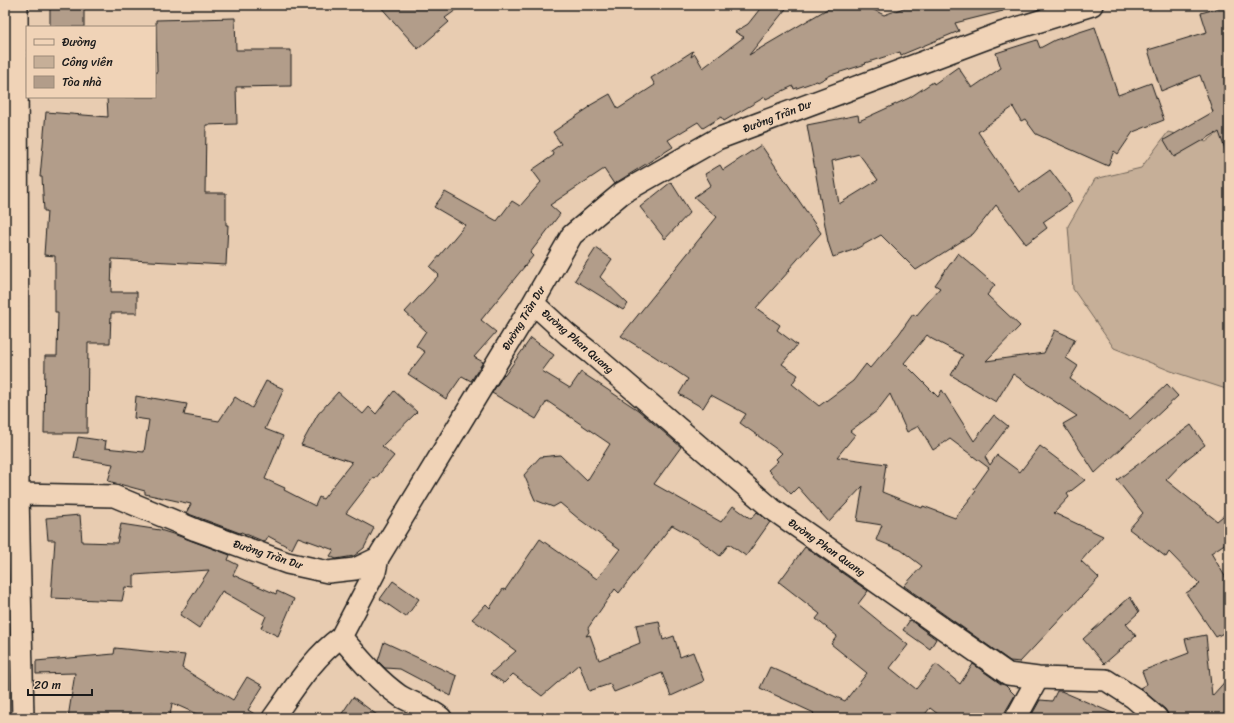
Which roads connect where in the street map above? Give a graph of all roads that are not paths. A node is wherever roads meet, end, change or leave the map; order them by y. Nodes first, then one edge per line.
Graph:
1 (17, 5) edge
2 (1092, 5) edge
3 (11, 182) edge
4 (533, 303) junction
5 (11, 496) edge
6 (378, 558) junction
7 (341, 637) junction
8 (1038, 678) junction
9 (23, 718) edge
10 (273, 718) edge
11 (442, 718) edge
12 (1016, 718) edge
13 (1158, 718) edge

1 - 3 street
2 - 4 street, Đường Trần Dư
3 - 5 street
4 - 6 street, Đường Trần Dư
4 - 8 street, Đường Phan Quang
5 - 6 street, Đường Trần Dư
5 - 9 street
6 - 7 street
7 - 10 street
7 - 11 street
8 - 12 street
8 - 13 street, Đường Phan Quang

